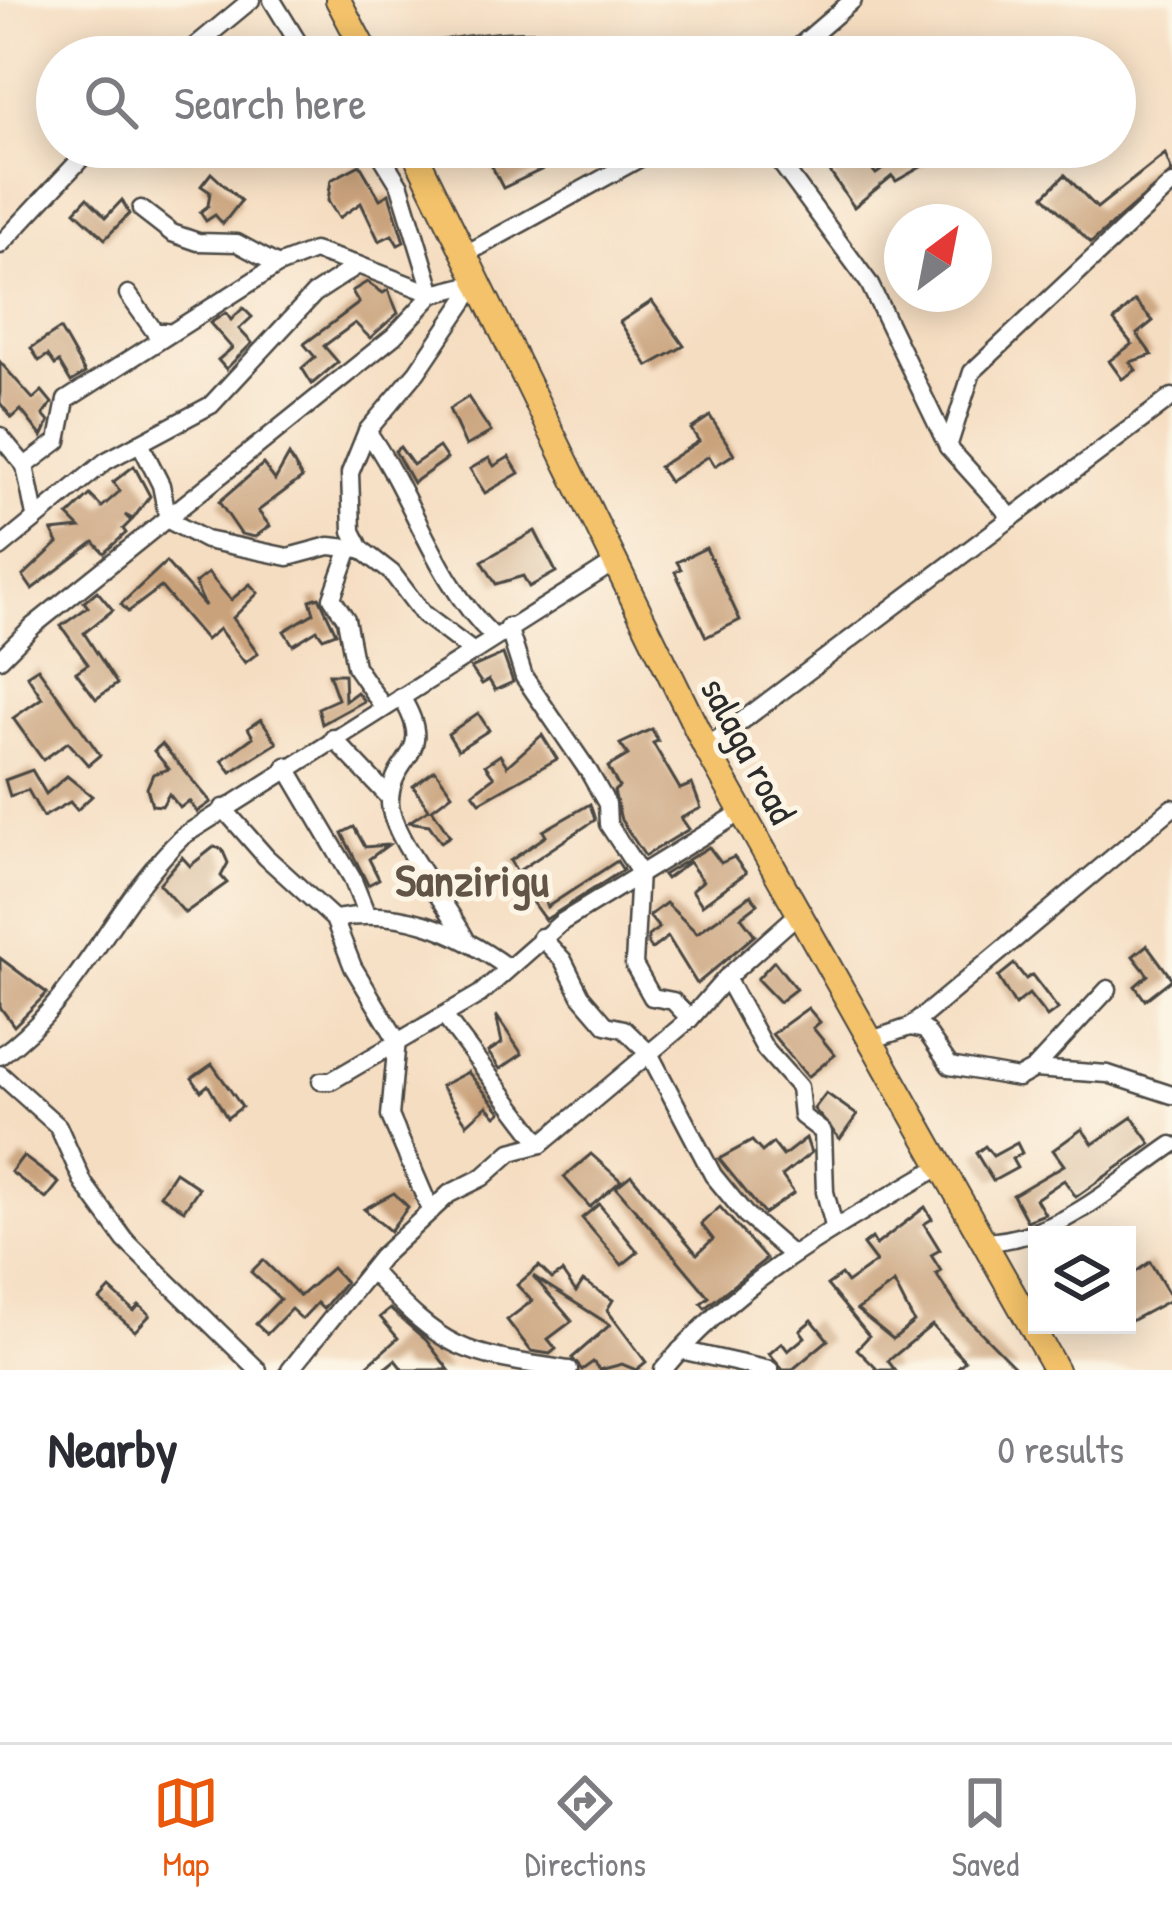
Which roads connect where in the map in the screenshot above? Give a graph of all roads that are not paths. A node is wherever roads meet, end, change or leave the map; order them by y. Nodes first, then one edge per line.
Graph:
1 (251, 0) edge
2 (272, 0) edge
3 (338, 0) edge
4 (853, 0) edge
5 (207, 36) edge
6 (294, 36) edge
7 (357, 36) edge
8 (812, 36) edge
9 (72, 168) edge
10 (389, 168) edge
11 (422, 168) edge
12 (622, 168) edge
13 (784, 168) edge
14 (1172, 184) edge
15 (141, 209) dead end
16 (0, 245) edge
17 (464, 255) junction
18 (278, 265) junction
19 (358, 265) junction
20 (477, 283) junction
21 (128, 294) dead end
22 (433, 294) junction
23 (166, 332) junction
24 (1172, 397) edge
25 (367, 431) junction
26 (0, 436) edge
27 (140, 443) junction
28 (948, 447) junction
29 (25, 466) junction
30 (35, 515) junction
31 (1012, 518) junction
32 (168, 520) junction
33 (0, 548) edge
34 (355, 550) junction
35 (612, 563) junction
36 (500, 631) junction
37 (472, 651) junction
38 (0, 659) edge
39 (401, 698) junction
40 (383, 708) junction
41 (333, 738) junction
42 (706, 748) junction
43 (286, 766) junction
44 (389, 797) junction
45 (224, 808) junction
46 (1172, 808) edge
47 (740, 813) junction
48 (639, 871) junction
49 (366, 913) junction
50 (798, 914) junction
51 (334, 919) junction
52 (541, 937) junction
53 (465, 938) junction
54 (508, 968) junction
55 (726, 978) junction
56 (1108, 989) dead end
57 (444, 1016) junction
58 (689, 1019) junction
59 (910, 1027) junction
60 (874, 1039) junction
61 (397, 1040) junction
62 (649, 1053) junction
63 (0, 1056) edge
64 (1034, 1069) junction
65 (0, 1074) edge
66 (321, 1082) dead end
67 (1172, 1095) edge
68 (541, 1144) junction
69 (1172, 1145) edge
70 (941, 1166) junction
71 (431, 1211) junction
72 (835, 1226) junction
73 (981, 1242) junction
74 (791, 1254) junction
75 (373, 1273) junction
76 (680, 1349) junction
77 (258, 1370) edge
78 (290, 1370) edge
79 (569, 1370) edge
80 (663, 1370) edge
81 (770, 1370) edge
82 (1056, 1370) edge

1 - 5 street
2 - 6 street
3 - 7 main road
4 - 8 street
9 - 16 street
10 - 22 street
11 - 17 main road, salaga road
12 - 17 street
13 - 28 street
14 - 28 street
15 - 18 street
17 - 20 main road, salaga road
18 - 19 street
18 - 23 street
19 - 22 street
19 - 27 street
20 - 22 street
20 - 25 street
20 - 35 main road, salaga road
21 - 23 street
22 - 32 street
23 - 29 street
24 - 31 street
25 - 34 street
25 - 36 street
26 - 29 street
27 - 30 street
27 - 32 street
28 - 31 street
29 - 30 street
30 - 33 street
31 - 42 street
32 - 34 street
32 - 38 street
34 - 37 street
34 - 40 street
35 - 36 street
35 - 42 main road, salaga road
36 - 37 street
36 - 48 street
37 - 39 street
39 - 40 street
39 - 44 street
40 - 41 street
41 - 43 street
41 - 44 street
42 - 47 main road, salaga road
43 - 45 street
43 - 49 street
44 - 53 street
45 - 51 street
45 - 63 street
46 - 59 street
47 - 48 street
47 - 50 main road, salaga road
48 - 52 street
48 - 58 street
49 - 51 street
49 - 53 street
50 - 55 street
50 - 60 main road, salaga road
51 - 61 street
52 - 54 street
52 - 62 street
53 - 54 street
54 - 57 street
55 - 58 street
55 - 72 street
56 - 64 street
57 - 61 street
57 - 68 street
58 - 62 street
59 - 60 street
59 - 64 street
60 - 70 main road, salaga road
61 - 66 street
61 - 71 street
62 - 68 street
62 - 74 street
64 - 67 street
65 - 77 street
68 - 71 street
69 - 73 street
70 - 72 street
70 - 73 main road, salaga road
71 - 75 street
72 - 74 street
73 - 82 main road, salaga road
74 - 76 street
75 - 78 street
75 - 79 street
76 - 80 street
76 - 81 street

